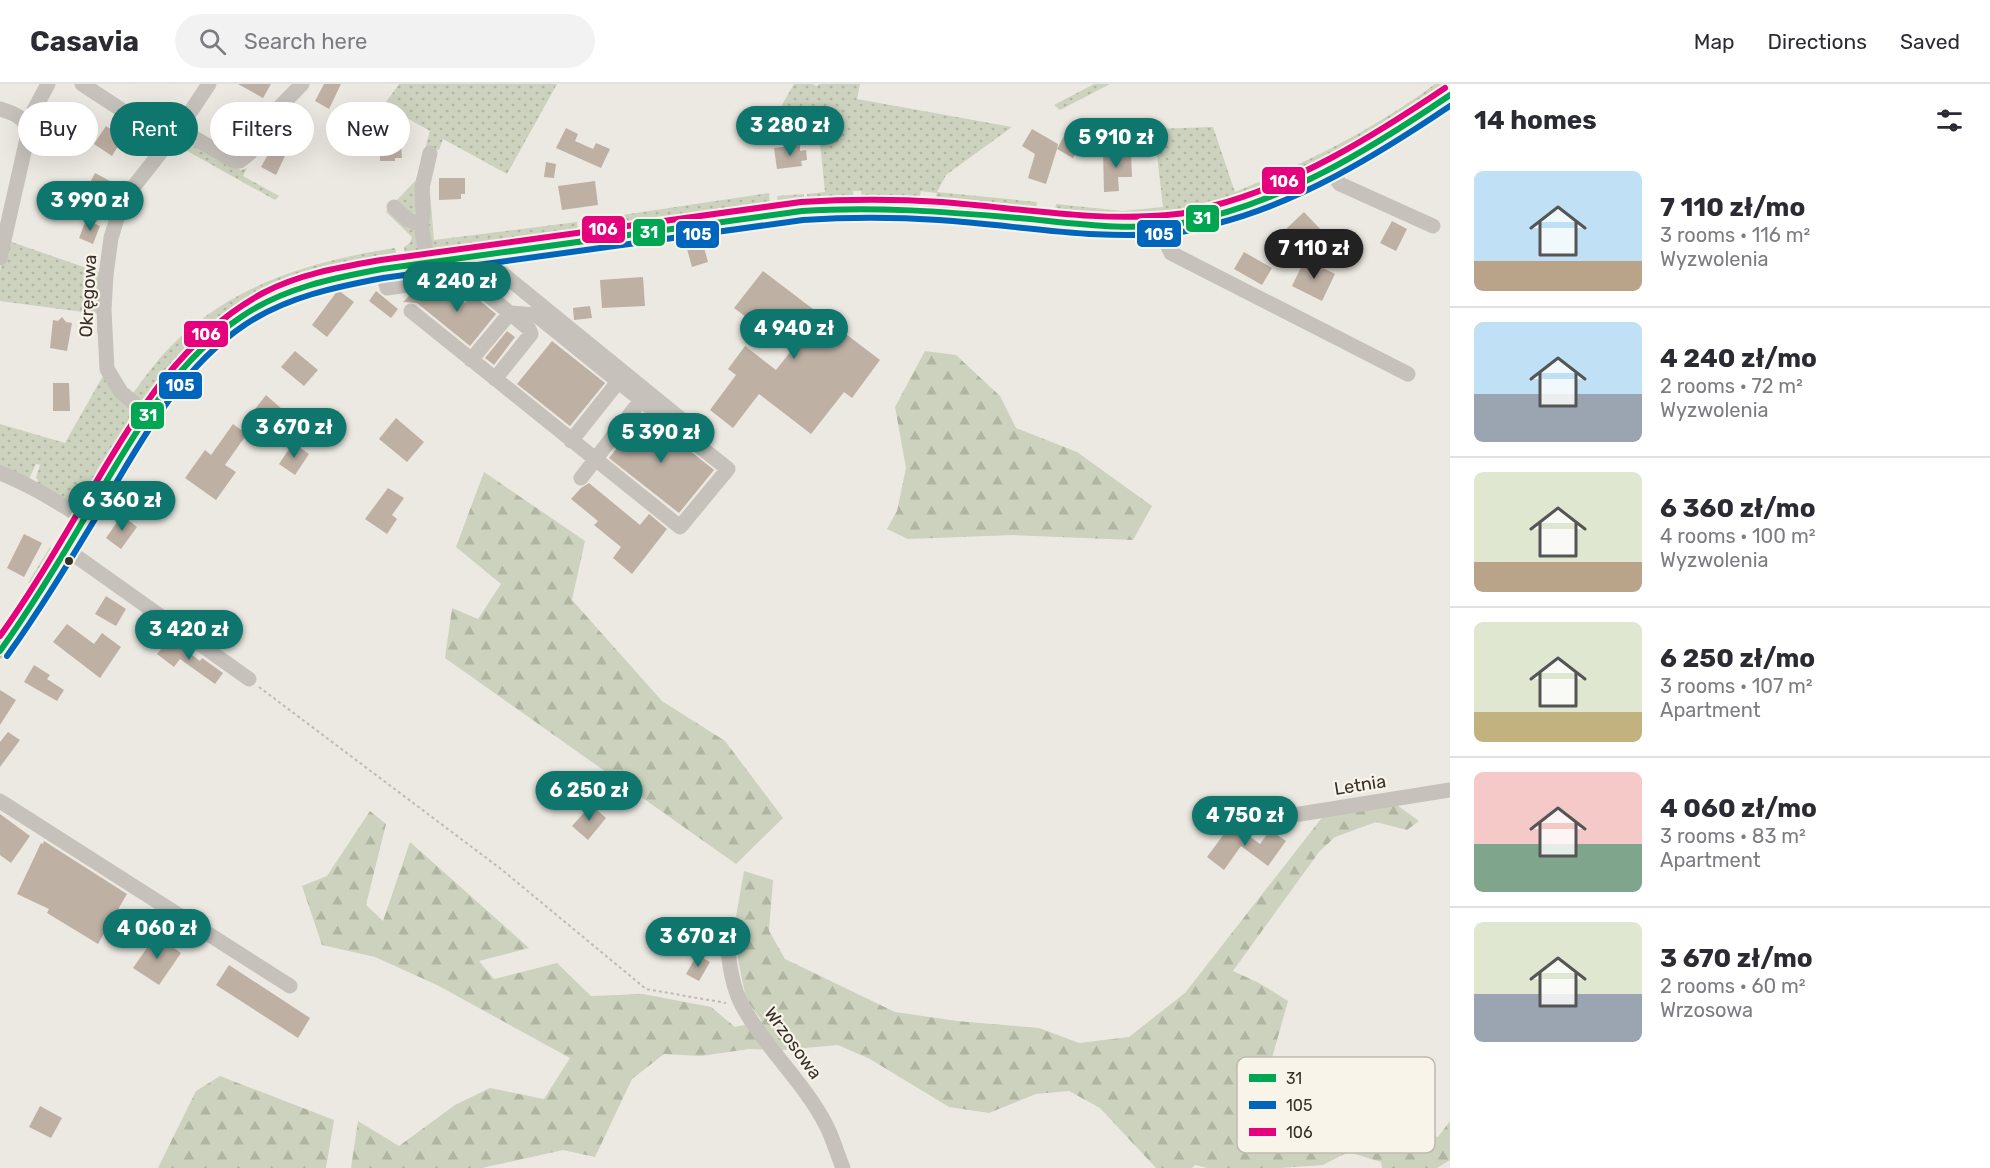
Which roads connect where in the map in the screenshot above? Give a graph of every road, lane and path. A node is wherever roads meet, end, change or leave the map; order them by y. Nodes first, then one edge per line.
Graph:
1 (48, 84) edge
2 (82, 84) edge
3 (209, 84) edge
4 (302, 84) edge
5 (1450, 95) edge
6 (38, 102) edge
7 (114, 102) edge
8 (197, 102) edge
9 (0, 109) edge
10 (198, 145) edge
11 (430, 153) dead end
12 (157, 156) edge
13 (1329, 169) junction
14 (394, 207) dead end
15 (421, 225) junction
16 (1163, 225) junction
17 (1433, 226) dead end
18 (497, 253) junction
19 (0, 258) edge
20 (428, 262) junction
21 (382, 269) junction
22 (498, 270) junction
23 (484, 290) junction
24 (411, 311) dead end
25 (510, 313) junction
26 (471, 360) junction
27 (1408, 374) dead end
28 (495, 379) junction
29 (618, 382) junction
30 (641, 400) junction
31 (148, 415) junction
32 (571, 441) junction
33 (595, 460) junction
34 (736, 463) dead end
35 (0, 473) edge
36 (581, 478) dead end
37 (84, 519) junction
38 (66, 549) junction
39 (0, 651) edge
40 (249, 679) joint
41 (1450, 790) edge
42 (0, 801) edge
43 (1275, 818) dead end
44 (726, 935) dead end
45 (290, 986) dead end
46 (742, 1006) junction
47 (843, 1168) edge

1 - 6 street
2 - 7 street
3 - 8 street, Okręgowa
4 - 10 street
5 - 13 street
9 - 19 street
11 - 15 street
12 - 31 street, Okręgowa
13 - 16 street
13 - 17 street
14 - 15 street
15 - 20 street
16 - 18 street
16 - 27 street
18 - 20 street
18 - 22 street
20 - 21 street
21 - 23 street
21 - 31 street
22 - 23 street
22 - 34 street
23 - 25 street
24 - 26 street
25 - 26 street
25 - 28 street
25 - 29 street
26 - 28 street
28 - 32 street
29 - 30 street
29 - 32 street
30 - 33 street
30 - 33 street
31 - 37 street
32 - 33 street
33 - 36 street
35 - 37 street
37 - 38 street
38 - 39 street
38 - 40 street
40 - 46 path
41 - 43 street, Letnia
42 - 45 street
44 - 46 street, Wrzosowa
46 - 47 street, Wrzosowa

